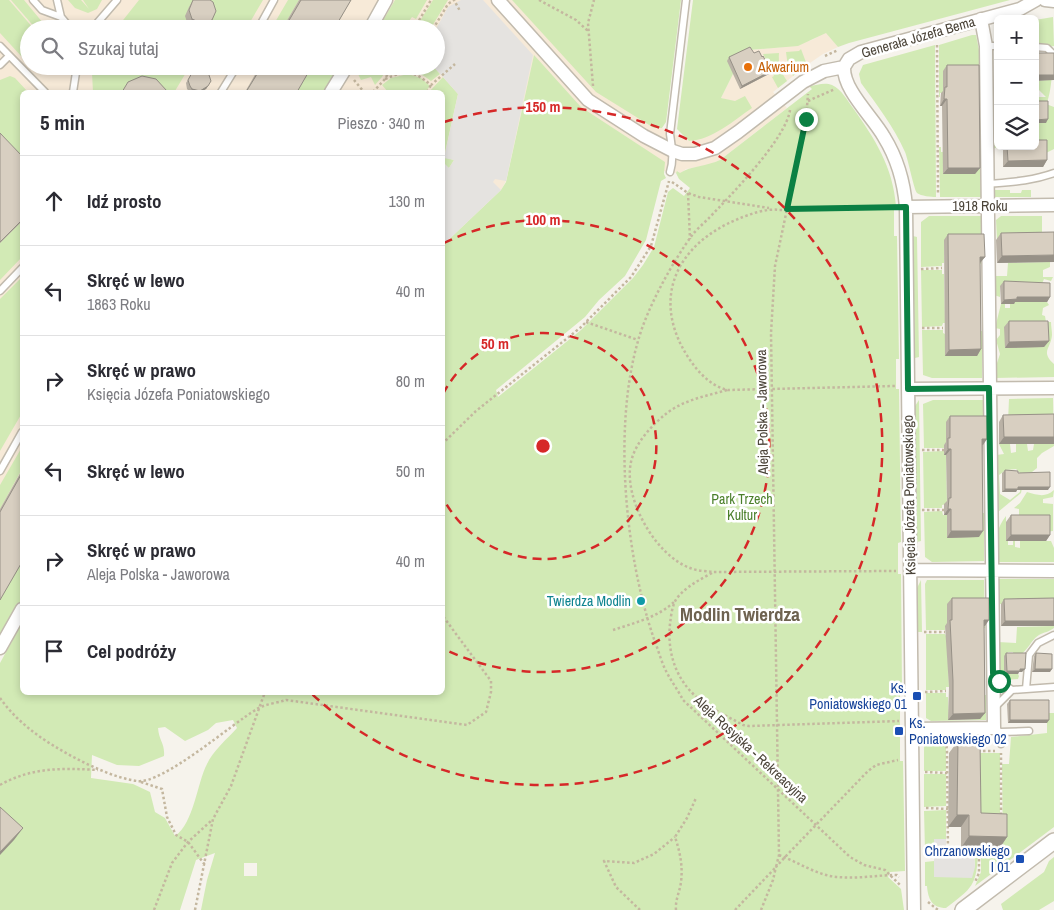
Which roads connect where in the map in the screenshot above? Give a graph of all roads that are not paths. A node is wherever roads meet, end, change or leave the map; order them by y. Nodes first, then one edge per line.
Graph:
1 (33, 0) edge
2 (57, 0) edge
3 (117, 0) edge
4 (274, 0) edge
5 (386, 0) edge
6 (498, 0) edge
7 (686, 0) edge
8 (1036, 0) edge
9 (61, 17) junction
10 (981, 19) junction
11 (64, 20) edge
12 (100, 20) edge
13 (263, 20) edge
14 (375, 20) edge
15 (0, 46) edge
16 (992, 46) edge
17 (1039, 47) edge
18 (1053, 53) edge
19 (9, 56) junction
20 (0, 66) edge
21 (844, 66) junction
22 (20, 67) edge
23 (28, 75) edge
24 (76, 75) edge
25 (231, 75) edge
26 (341, 75) edge
27 (43, 90) edge
28 (73, 90) edge
29 (222, 90) edge
30 (332, 90) edge
31 (673, 151) junction
32 (670, 172) road end
33 (1054, 173) edge
34 (988, 184) junction
35 (988, 206) junction
36 (1054, 206) edge
37 (906, 207) junction
38 (20, 270) edge
39 (0, 291) edge
40 (989, 388) junction
41 (1054, 388) edge
42 (908, 389) junction
43 (20, 436) edge
44 (0, 471) edge
45 (910, 570) junction
46 (992, 570) junction
47 (1054, 571) edge
48 (20, 613) edge
49 (1054, 635) edge
50 (0, 648) edge
51 (993, 673) junction
52 (1054, 687) edge
53 (1026, 689) junction
54 (1012, 690) junction
55 (994, 708) junction
56 (907, 725) junction
57 (997, 730) junction
58 (1029, 731) dead end
59 (1001, 744) dead end
60 (1054, 841) edge
61 (914, 910) edge
62 (963, 910) edge

1 - 9 lane
2 - 9 lane
3 - 12 lane
4 - 13 lane
5 - 14 street
6 - 31 street, Generała Józefa Bema
7 - 31 lane
8 - 10 street, Generała Józefa Bema
9 - 11 lane
10 - 16 street
10 - 21 street, Generała Józefa Bema
15 - 19 lane
16 - 34 street
17 - 18 lane
19 - 20 lane
19 - 22 lane
21 - 31 street, Generała Józefa Bema
21 - 37 street, Księcia Józefa Poniatowskiego
23 - 27 lane
24 - 28 lane
25 - 29 lane
26 - 30 street
31 - 32 lane
33 - 34 lane
34 - 35 street
35 - 36 street, 1918 Roku
35 - 37 street, 1918 Roku
35 - 40 street
37 - 42 street, Księcia Józefa Poniatowskiego
38 - 39 lane
40 - 41 street
40 - 42 street
40 - 46 street
42 - 45 street, Księcia Józefa Poniatowskiego
43 - 44 lane
45 - 46 street
45 - 56 street, Księcia Józefa Poniatowskiego
46 - 47 street
46 - 51 street
48 - 50 street
49 - 53 lane
51 - 54 lane
51 - 55 street
52 - 53 lane
53 - 54 lane
54 - 55 lane
55 - 57 street
56 - 57 street
56 - 61 street, Księcia Józefa Poniatowskiego
57 - 58 lane
57 - 59 lane
60 - 62 street

